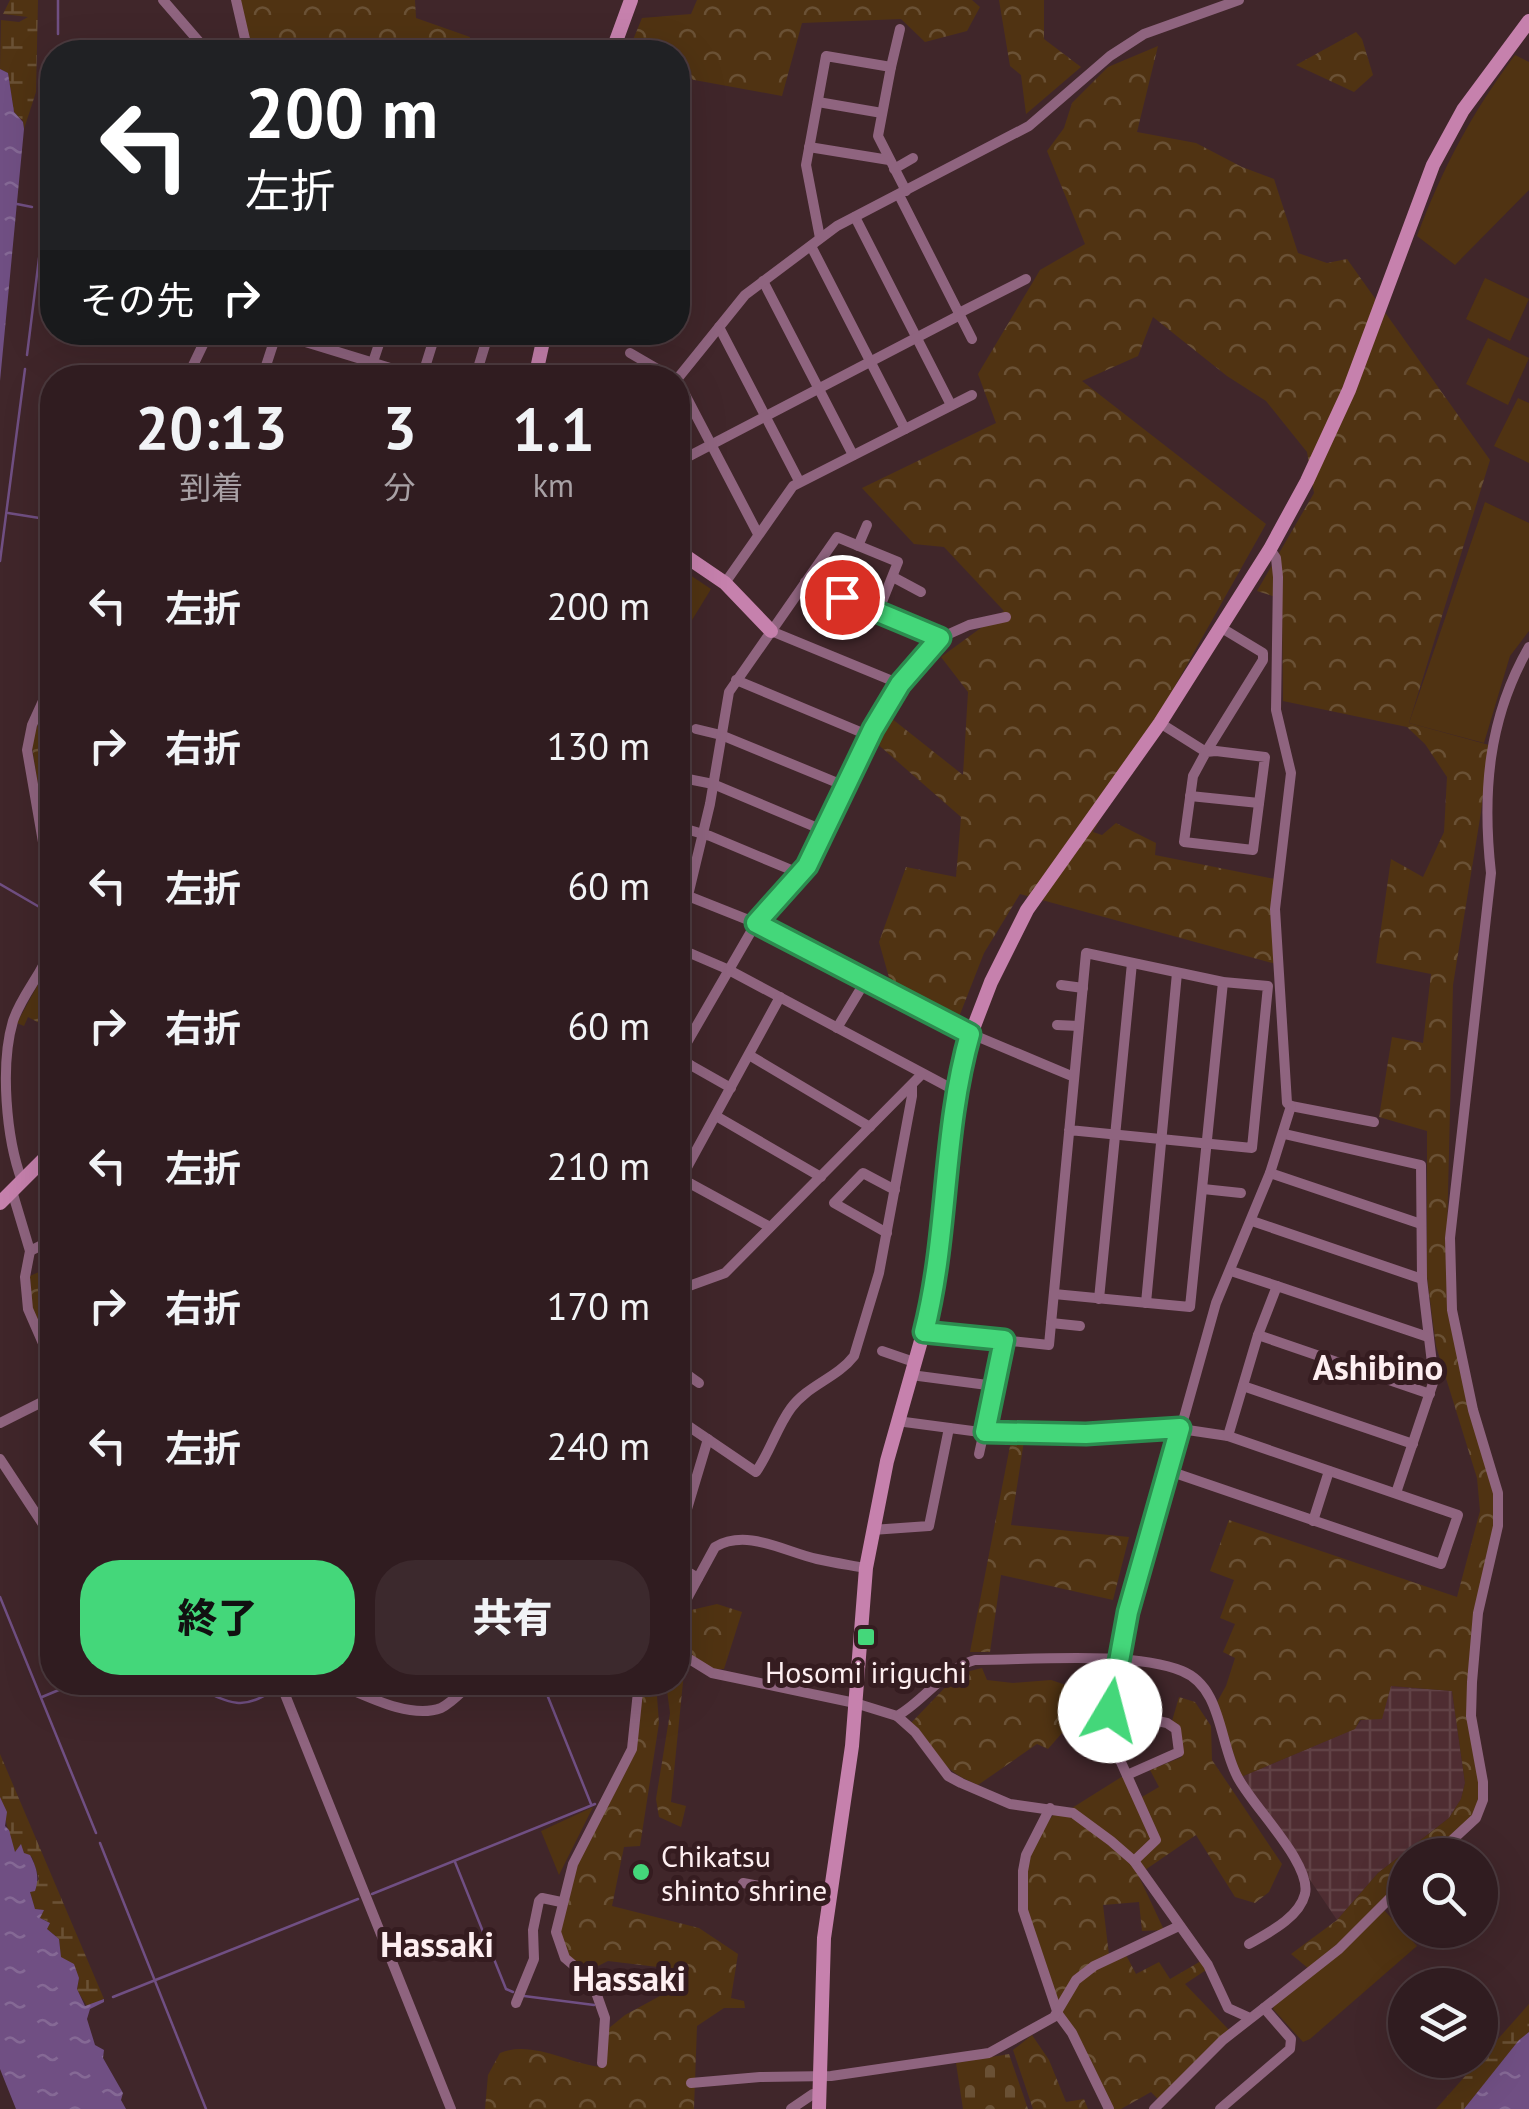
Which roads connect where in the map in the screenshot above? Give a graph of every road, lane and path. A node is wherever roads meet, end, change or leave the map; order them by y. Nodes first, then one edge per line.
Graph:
1 (163, 0) edge
2 (236, 0) edge
3 (631, 0) edge
4 (1238, 0) edge
5 (1529, 22) edge
6 (900, 29) dead end
7 (198, 40) edge
8 (245, 40) edge
9 (616, 40) edge
10 (891, 66) junction
11 (818, 102) junction
12 (882, 113) junction
13 (810, 147) junction
14 (913, 158) dead end
15 (891, 164) junction
16 (902, 193) junction
17 (855, 217) junction
18 (816, 242) junction
19 (1026, 279) dead end
20 (763, 281) junction
21 (959, 314) junction
22 (719, 326) junction
23 (916, 337) junction
24 (972, 340) dead end
25 (315, 345) edge
26 (325, 345) edge
27 (379, 345) edge
28 (324, 348) junction
29 (630, 353) dead end
30 (870, 361) junction
31 (373, 362) junction
32 (383, 365) edge
33 (651, 365) edge
34 (687, 365) edge
35 (818, 388) junction
36 (972, 395) dead end
37 (690, 404) edge
38 (951, 405) junction
39 (765, 415) junction
40 (905, 429) junction
41 (711, 442) junction
42 (690, 455) edge
43 (853, 455) junction
44 (799, 482) junction
45 (867, 525) dead end
46 (758, 534) junction
47 (858, 546) junction
48 (1270, 549) junction
49 (690, 560) edge
50 (892, 576) junction
51 (805, 582) junction
52 (725, 583) junction
53 (921, 592) dead end
54 (878, 612) junction
55 (1006, 618) dead end
56 (1220, 627) junction
57 (771, 631) junction
58 (940, 638) junction
59 (1529, 647) edge
60 (736, 680) junction
61 (900, 684) junction
62 (40, 707) edge
63 (1160, 723) junction
64 (696, 729) dead end
65 (721, 734) junction
66 (870, 736) junction
67 (1206, 752) junction
68 (690, 780) edge
69 (713, 784) junction
70 (846, 786) junction
71 (1190, 796) junction
72 (1259, 803) junction
73 (40, 822) edge
74 (690, 830) edge
75 (824, 831) junction
76 (701, 833) junction
77 (690, 870) edge
78 (800, 874) junction
79 (690, 897) edge
80 (756, 923) junction
81 (690, 953) edge
82 (1132, 964) junction
83 (40, 969) edge
84 (727, 969) junction
85 (1177, 972) junction
86 (866, 980) junction
87 (1223, 982) junction
88 (1061, 985) dead end
89 (1083, 988) junction
90 (780, 997) junction
91 (1057, 1024) dead end
92 (1079, 1026) junction
93 (838, 1028) junction
94 (970, 1034) junction
95 (690, 1036) edge
96 (749, 1055) junction
97 (690, 1065) edge
98 (922, 1074) junction
99 (1074, 1078) junction
100 (912, 1085) junction
101 (731, 1088) junction
102 (956, 1091) junction
103 (1290, 1106) junction
104 (716, 1116) junction
105 (1374, 1122) dead end
106 (870, 1126) junction
107 (1069, 1130) junction
108 (1284, 1134) junction
109 (1116, 1135) junction
110 (1161, 1139) junction
111 (1206, 1143) junction
112 (40, 1162) edge
113 (690, 1165) edge
114 (1270, 1172) junction
115 (821, 1177) junction
116 (690, 1184) edge
117 (17, 1186) junction
118 (1202, 1189) junction
119 (895, 1190) junction
120 (1242, 1192) dead end
121 (0, 1203) edge
122 (1252, 1222) junction
123 (1421, 1224) junction
124 (770, 1228) junction
125 (887, 1234) junction
126 (40, 1246) edge
127 (30, 1251) junction
128 (1231, 1270) junction
129 (1422, 1279) junction
130 (690, 1286) edge
131 (1277, 1286) junction
132 (1054, 1294) junction
133 (1100, 1299) junction
134 (1146, 1303) junction
135 (1051, 1323) junction
136 (1080, 1326) dead end
137 (924, 1332) junction
138 (1258, 1335) junction
139 (40, 1338) edge
140 (1428, 1338) junction
141 (1004, 1340) junction
142 (882, 1351) dead end
143 (912, 1369) junction
144 (690, 1377) edge
145 (699, 1383) dead end
146 (995, 1386) junction
147 (1243, 1386) junction
148 (1430, 1394) junction
149 (40, 1403) edge
150 (898, 1422) junction
151 (0, 1423) edge
152 (690, 1427) edge
153 (948, 1428) junction
154 (1180, 1428) junction
155 (985, 1432) junction
156 (1228, 1436) junction
157 (708, 1440) junction
158 (1412, 1444) junction
159 (978, 1454) dead end
160 (0, 1459) edge
161 (1329, 1471) junction
162 (1169, 1472) junction
163 (1396, 1493) junction
164 (690, 1499) edge
165 (40, 1520) edge
166 (1313, 1521) junction
167 (872, 1530) junction
168 (866, 1568) junction
169 (690, 1573) edge
170 (698, 1578) junction
171 (690, 1593) edge
172 (690, 1659) edge
173 (1117, 1660) junction
174 (285, 1695) edge
175 (371, 1695) edge
176 (456, 1695) edge
177 (638, 1695) edge
178 (855, 1703) junction
179 (1110, 1711) junction
180 (896, 1716) junction
181 (1127, 1776) junction
182 (1050, 1808) junction
183 (1454, 1838) edge
184 (1134, 1861) junction
185 (743, 1883) dead end
186 (828, 1898) junction
187 (1388, 1900) edge
188 (561, 1902) junction
189 (1179, 1926) junction
190 (1249, 1944) dead end
191 (516, 2003) dead end
192 (1264, 2008) junction
193 (1058, 2014) junction
194 (1250, 2018) junction
195 (602, 2062) dead end
196 (820, 2076) junction
197 (691, 2083) dead end
198 (820, 2101) edge
199 (451, 2109) edge
200 (791, 2109) edge
201 (1110, 2109) edge
202 (1154, 2109) edge
203 (1220, 2109) edge

1 - 7 street
2 - 8 street
3 - 9 street
4 - 16 street
5 - 48 street
6 - 10 street
10 - 11 street
10 - 12 street
11 - 12 street
11 - 13 street
12 - 15 street
13 - 15 street
13 - 18 street
14 - 15 street
15 - 16 street
16 - 17 street
16 - 21 street
17 - 18 street
17 - 23 street
18 - 20 street
18 - 30 street
19 - 21 street
20 - 22 street
20 - 35 street
21 - 23 street
21 - 24 street
22 - 34 street
22 - 39 street
23 - 30 street
23 - 38 street
25 - 28 street
26 - 28 street
27 - 31 street
28 - 31 street
29 - 33 street
30 - 35 street
30 - 40 street
31 - 32 street
35 - 39 street
35 - 43 street
36 - 38 street
37 - 41 street
38 - 40 street
39 - 41 street
39 - 44 street
40 - 43 street
41 - 42 street
41 - 46 street
43 - 44 street
44 - 46 street
45 - 47 street
46 - 52 street
47 - 50 street
47 - 51 street
48 - 56 street
48 - 103 street
49 - 52 street
50 - 53 street
50 - 54 street
51 - 54 street
51 - 57 street
52 - 57 street
54 - 58 street
55 - 58 street
56 - 63 street
56 - 67 street
57 - 60 street
57 - 61 street
58 - 61 street
59 - 183 street
60 - 65 street
60 - 66 street
61 - 66 street
62 - 73 street
63 - 67 street
63 - 94 street
64 - 65 street
65 - 69 street
65 - 70 street
66 - 70 street
67 - 71 street
67 - 72 street
68 - 69 street
69 - 75 street
69 - 76 street
70 - 75 street
71 - 72 street
71 - 72 street
74 - 76 street
75 - 78 street
76 - 77 street
76 - 78 street
78 - 80 street
79 - 80 street
80 - 84 street
80 - 86 street
81 - 84 street
82 - 85 street
82 - 89 street
82 - 109 street
83 - 117 street
84 - 90 street
84 - 95 street
85 - 87 street
85 - 110 street
86 - 93 street
86 - 94 street
87 - 111 street
87 - 111 street
88 - 89 street
89 - 92 street
90 - 93 street
90 - 96 street
91 - 92 street
92 - 99 street
93 - 98 street
94 - 99 street
94 - 102 street
96 - 101 street
96 - 106 street
97 - 101 street
98 - 100 street
98 - 102 street
99 - 107 street
100 - 106 street
100 - 119 street
101 - 104 street
102 - 137 street
103 - 105 street
103 - 108 street
104 - 113 street
104 - 115 street
106 - 115 street
107 - 109 street
107 - 132 street
108 - 114 street
108 - 123 street
109 - 110 street
109 - 133 street
110 - 111 street
110 - 134 street
111 - 118 street
112 - 117 street
114 - 122 street
114 - 123 street
115 - 124 street
116 - 124 street
117 - 121 street
117 - 127 street
118 - 120 street
118 - 134 street
119 - 125 street
119 - 125 street
122 - 128 street
122 - 129 street
123 - 129 street
124 - 130 street
125 - 157 street
126 - 127 street
127 - 139 street
128 - 131 street
128 - 154 street
129 - 140 street
131 - 138 street
131 - 140 street
132 - 133 street
132 - 135 street
133 - 134 street
135 - 136 street
135 - 141 street
137 - 141 street
137 - 143 street
138 - 147 street
138 - 148 street
140 - 148 street
141 - 146 street
142 - 143 street
143 - 146 street
143 - 150 street
144 - 145 street
146 - 155 street
147 - 156 street
147 - 158 street
148 - 158 street
149 - 151 street
150 - 153 street
150 - 167 street
152 - 157 street
153 - 155 street
153 - 167 street
154 - 155 street
154 - 156 street
154 - 162 street
155 - 159 street
156 - 161 street
157 - 164 street
158 - 163 street
160 - 165 street
161 - 163 street
161 - 166 street
162 - 166 street
162 - 173 street
163 - 166 street
167 - 168 street
168 - 170 street
168 - 178 street
169 - 170 street
170 - 171 street
172 - 178 street
173 - 179 street
173 - 180 street
173 - 190 street
174 - 199 street
175 - 176 street
177 - 188 street
178 - 180 street
178 - 186 street
179 - 181 street
179 - 181 street
180 - 182 street
181 - 184 street
182 - 184 street
182 - 193 street
184 - 189 street
185 - 186 street
186 - 196 street
187 - 192 street
188 - 191 street
188 - 195 street
189 - 193 street
189 - 194 street
192 - 194 street
192 - 203 street
193 - 196 street
193 - 201 street
194 - 202 street
196 - 197 street
196 - 198 street
198 - 200 street

